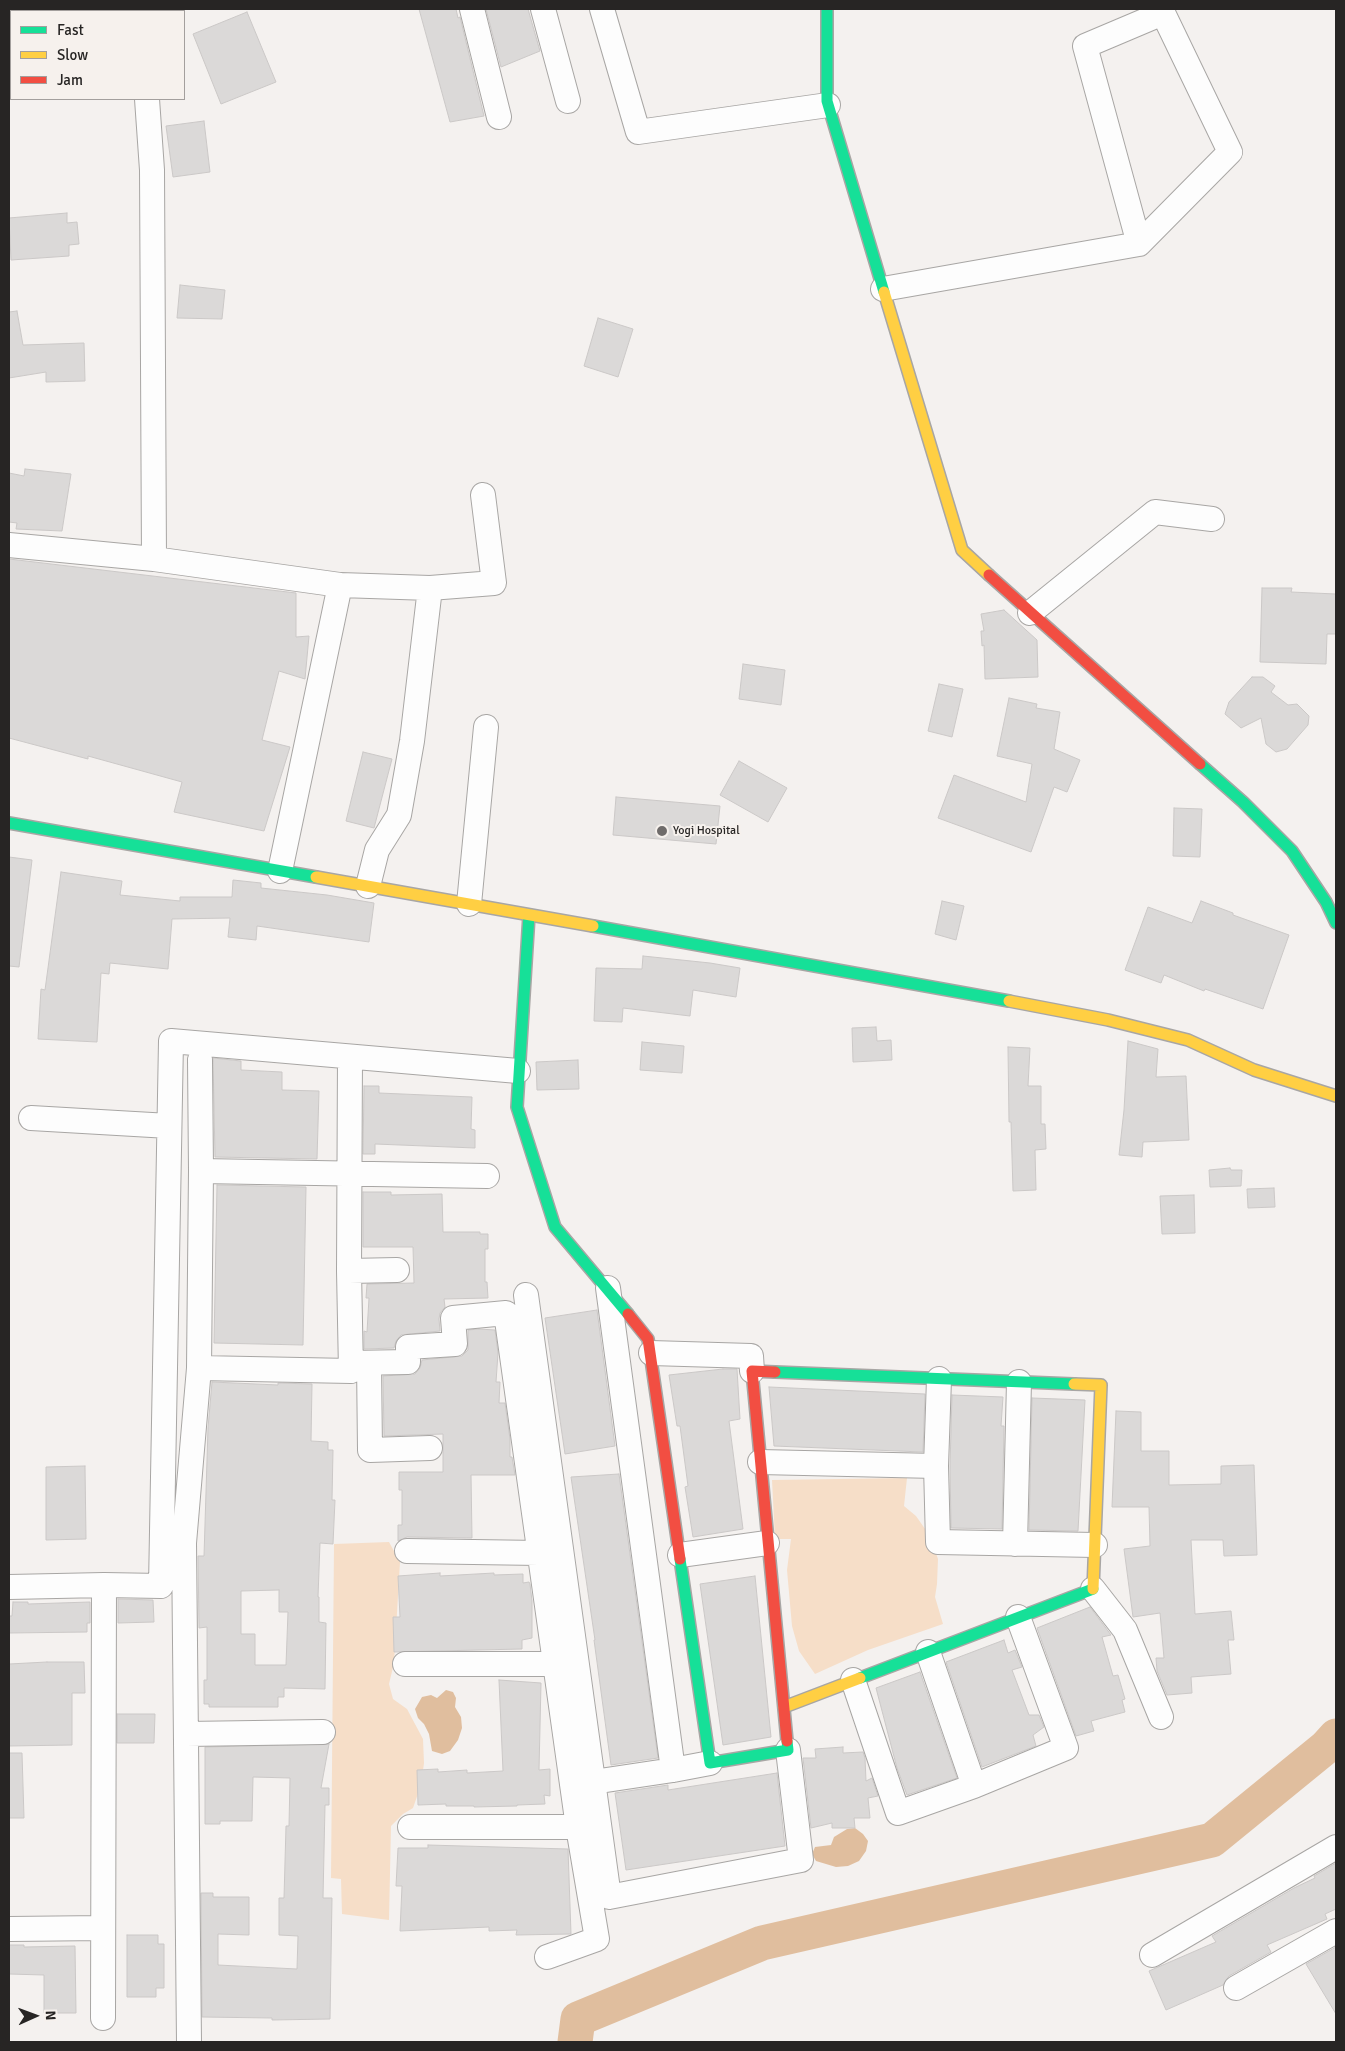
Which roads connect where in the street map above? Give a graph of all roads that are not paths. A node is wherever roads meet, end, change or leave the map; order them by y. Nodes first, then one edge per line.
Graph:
1 (472, 9) edge
2 (542, 9) edge
3 (602, 9) edge
4 (827, 9) edge
5 (147, 100) edge
6 (568, 101) dead end
7 (828, 105) junction
8 (498, 116) dead end
9 (1139, 244) junction
10 (883, 289) junction
11 (483, 496) dead end
12 (1212, 519) dead end
13 (9, 545) edge
14 (154, 559) junction
15 (340, 585) junction
16 (430, 588) junction
17 (1030, 613) junction
18 (486, 727) dead end
19 (9, 823) edge
20 (280, 871) junction
21 (368, 886) junction
22 (469, 904) junction
23 (529, 915) junction
24 (1336, 923) edge
25 (350, 1057) junction
26 (200, 1060) dead end
27 (518, 1071) junction
28 (1336, 1096) edge
29 (31, 1118) dead end
30 (168, 1126) junction
31 (201, 1171) junction
32 (350, 1174) junction
33 (487, 1176) dead end
34 (397, 1270) dead end
35 (349, 1271) junction
36 (608, 1288) junction
37 (526, 1295) dead end
38 (651, 1353) junction
39 (360, 1363) junction
40 (199, 1368) junction
41 (752, 1371) junction
42 (939, 1378) junction
43 (1019, 1382) junction
44 (430, 1448) dead end
45 (760, 1462) junction
46 (936, 1466) junction
47 (767, 1543) junction
48 (1015, 1544) junction
49 (1095, 1546) junction
50 (407, 1551) dead end
51 (540, 1553) junction
52 (680, 1555) junction
53 (104, 1586) junction
54 (9, 1587) edge
55 (1093, 1589) junction
56 (1018, 1617) junction
57 (928, 1652) junction
58 (405, 1664) dead end
59 (555, 1664) junction
60 (853, 1680) junction
61 (784, 1707) junction
62 (1161, 1717) dead end
63 (323, 1732) dead end
64 (186, 1734) junction
65 (788, 1750) junction
66 (710, 1763) junction
67 (674, 1770) junction
68 (593, 1782) junction
69 (974, 1786) junction
70 (410, 1827) dead end
71 (578, 1827) junction
72 (1336, 1846) edge
73 (103, 1928) junction
74 (9, 1929) edge
75 (1336, 1931) edge
76 (1152, 1955) dead end
77 (548, 1957) dead end
78 (1236, 1988) dead end
79 (103, 2018) dead end
80 (189, 2042) edge

1 - 8 street
2 - 6 street
3 - 7 street
4 - 7 street
5 - 14 street
7 - 10 street
9 - 9 street
9 - 10 street
10 - 17 street
11 - 16 street
12 - 17 street
13 - 14 street
14 - 15 street
15 - 16 street
15 - 20 street
16 - 21 street
17 - 24 street
18 - 22 street
19 - 20 street
20 - 21 street
21 - 22 street
22 - 23 street
23 - 27 street
23 - 28 street
25 - 27 street
25 - 30 street
25 - 32 street
26 - 31 street
27 - 36 street
29 - 30 street
30 - 53 street
31 - 32 street
31 - 40 street
32 - 33 street
32 - 35 street
34 - 35 street
35 - 39 street
36 - 38 street
36 - 67 street
37 - 68 street
38 - 41 street
38 - 52 street
39 - 40 street
39 - 44 street
39 - 51 street
40 - 64 street
41 - 42 street
41 - 45 street
42 - 43 street
42 - 46 street
43 - 48 street
43 - 49 street
45 - 46 street
45 - 47 street
46 - 48 street
47 - 52 street
47 - 61 street
48 - 49 street
49 - 55 street
50 - 51 street
51 - 59 street
52 - 66 street
53 - 54 street
53 - 73 street
55 - 56 street
55 - 62 street
56 - 57 street
56 - 69 street
57 - 60 street
57 - 69 street
58 - 59 street
59 - 71 street
60 - 61 street
60 - 69 street
61 - 65 street
63 - 64 street
64 - 80 street
65 - 66 street
65 - 68 street
66 - 67 street
67 - 68 street
70 - 71 street
71 - 77 street
72 - 76 street
73 - 74 street
73 - 79 street
75 - 78 street

